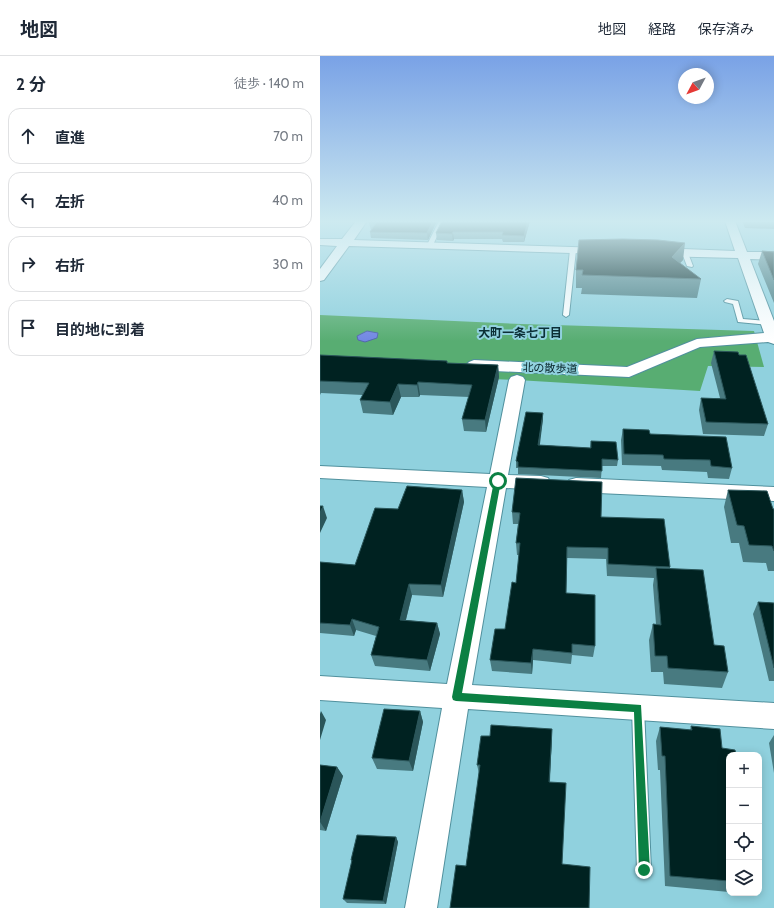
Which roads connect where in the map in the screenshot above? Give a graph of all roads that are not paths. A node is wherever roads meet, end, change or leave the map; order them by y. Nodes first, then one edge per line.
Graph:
1 (332, 261) edge
2 (571, 261) edge
3 (688, 261) edge
4 (745, 261) edge
5 (690, 266) dead end
6 (320, 277) edge
7 (727, 301) dead end
8 (566, 315) dead end
9 (768, 323) junction
10 (774, 338) edge
11 (463, 365) edge
12 (517, 380) dead end
13 (320, 472) edge
14 (498, 481) junction
15 (774, 494) edge
16 (320, 688) edge
17 (456, 697) junction
18 (638, 708) junction
19 (774, 716) edge
20 (644, 870) dead end
21 (421, 908) edge

1 - 6 street
2 - 8 lane
3 - 5 lane
4 - 9 street
7 - 9 lane
9 - 10 street
10 - 11 street, 北の散歩道
12 - 14 street
13 - 14 street
14 - 15 street
14 - 17 street
16 - 17 street
17 - 18 street
17 - 21 street
18 - 19 street
18 - 20 lane

